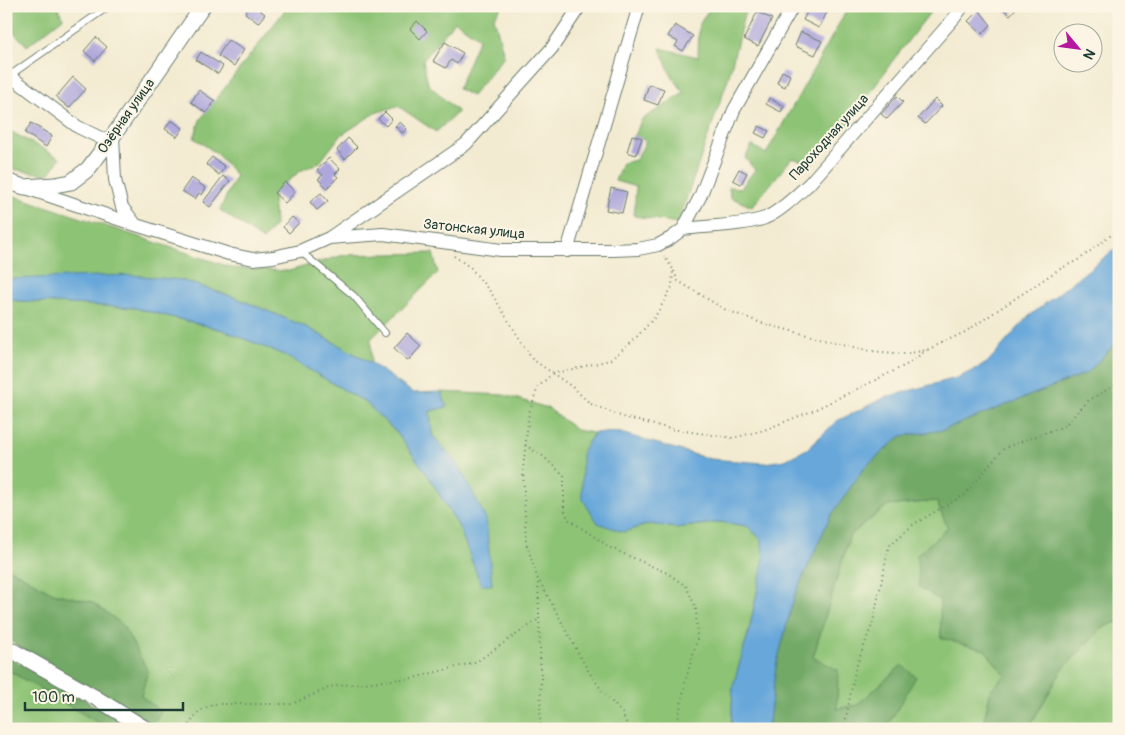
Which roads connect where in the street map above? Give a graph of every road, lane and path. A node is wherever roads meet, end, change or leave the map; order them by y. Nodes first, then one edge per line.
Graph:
1 (109, 6) edge
2 (203, 6) edge
3 (580, 6) edge
4 (639, 6) edge
5 (793, 6) edge
6 (963, 6) edge
7 (8, 75) edge
8 (111, 139) junction
9 (6, 181) edge
10 (24, 187) junction
11 (136, 225) junction
12 (683, 229) junction
13 (1119, 229) edge
14 (329, 238) junction
15 (434, 241) junction
16 (658, 245) junction
17 (300, 251) junction
18 (567, 251) junction
19 (673, 269) junction
20 (385, 333) dead end
21 (927, 350) junction
22 (552, 374) junction
23 (1119, 383) edge
24 (525, 445) junction
25 (538, 580) junction
26 (539, 618) junction
27 (6, 647) edge
28 (146, 729) edge
29 (186, 729) edge
30 (540, 729) edge
31 (629, 729) edge
32 (676, 729) edge
33 (844, 729) edge

1 - 7 lane
2 - 8 street, Озёрная улица
3 - 14 street
4 - 18 street
5 - 12 street, Затонская улица
6 - 12 street, Пароходная улица
7 - 8 street
8 - 10 street, Озёрная улица
8 - 11 street
9 - 10 street
10 - 11 street, Затонская улица
11 - 17 street, Затонская улица
12 - 16 street, Затонская улица
13 - 21 path
14 - 15 street, Затонская улица
14 - 17 street, Затонская улица
15 - 18 street, Затонская улица
15 - 22 path
16 - 18 street, Затонская улица
16 - 19 path
17 - 20 lane
19 - 21 path
19 - 22 path
21 - 22 path
22 - 24 path
23 - 33 path
24 - 25 path
24 - 32 path
25 - 26 path
25 - 31 path
26 - 29 path
26 - 30 path
27 - 28 street

